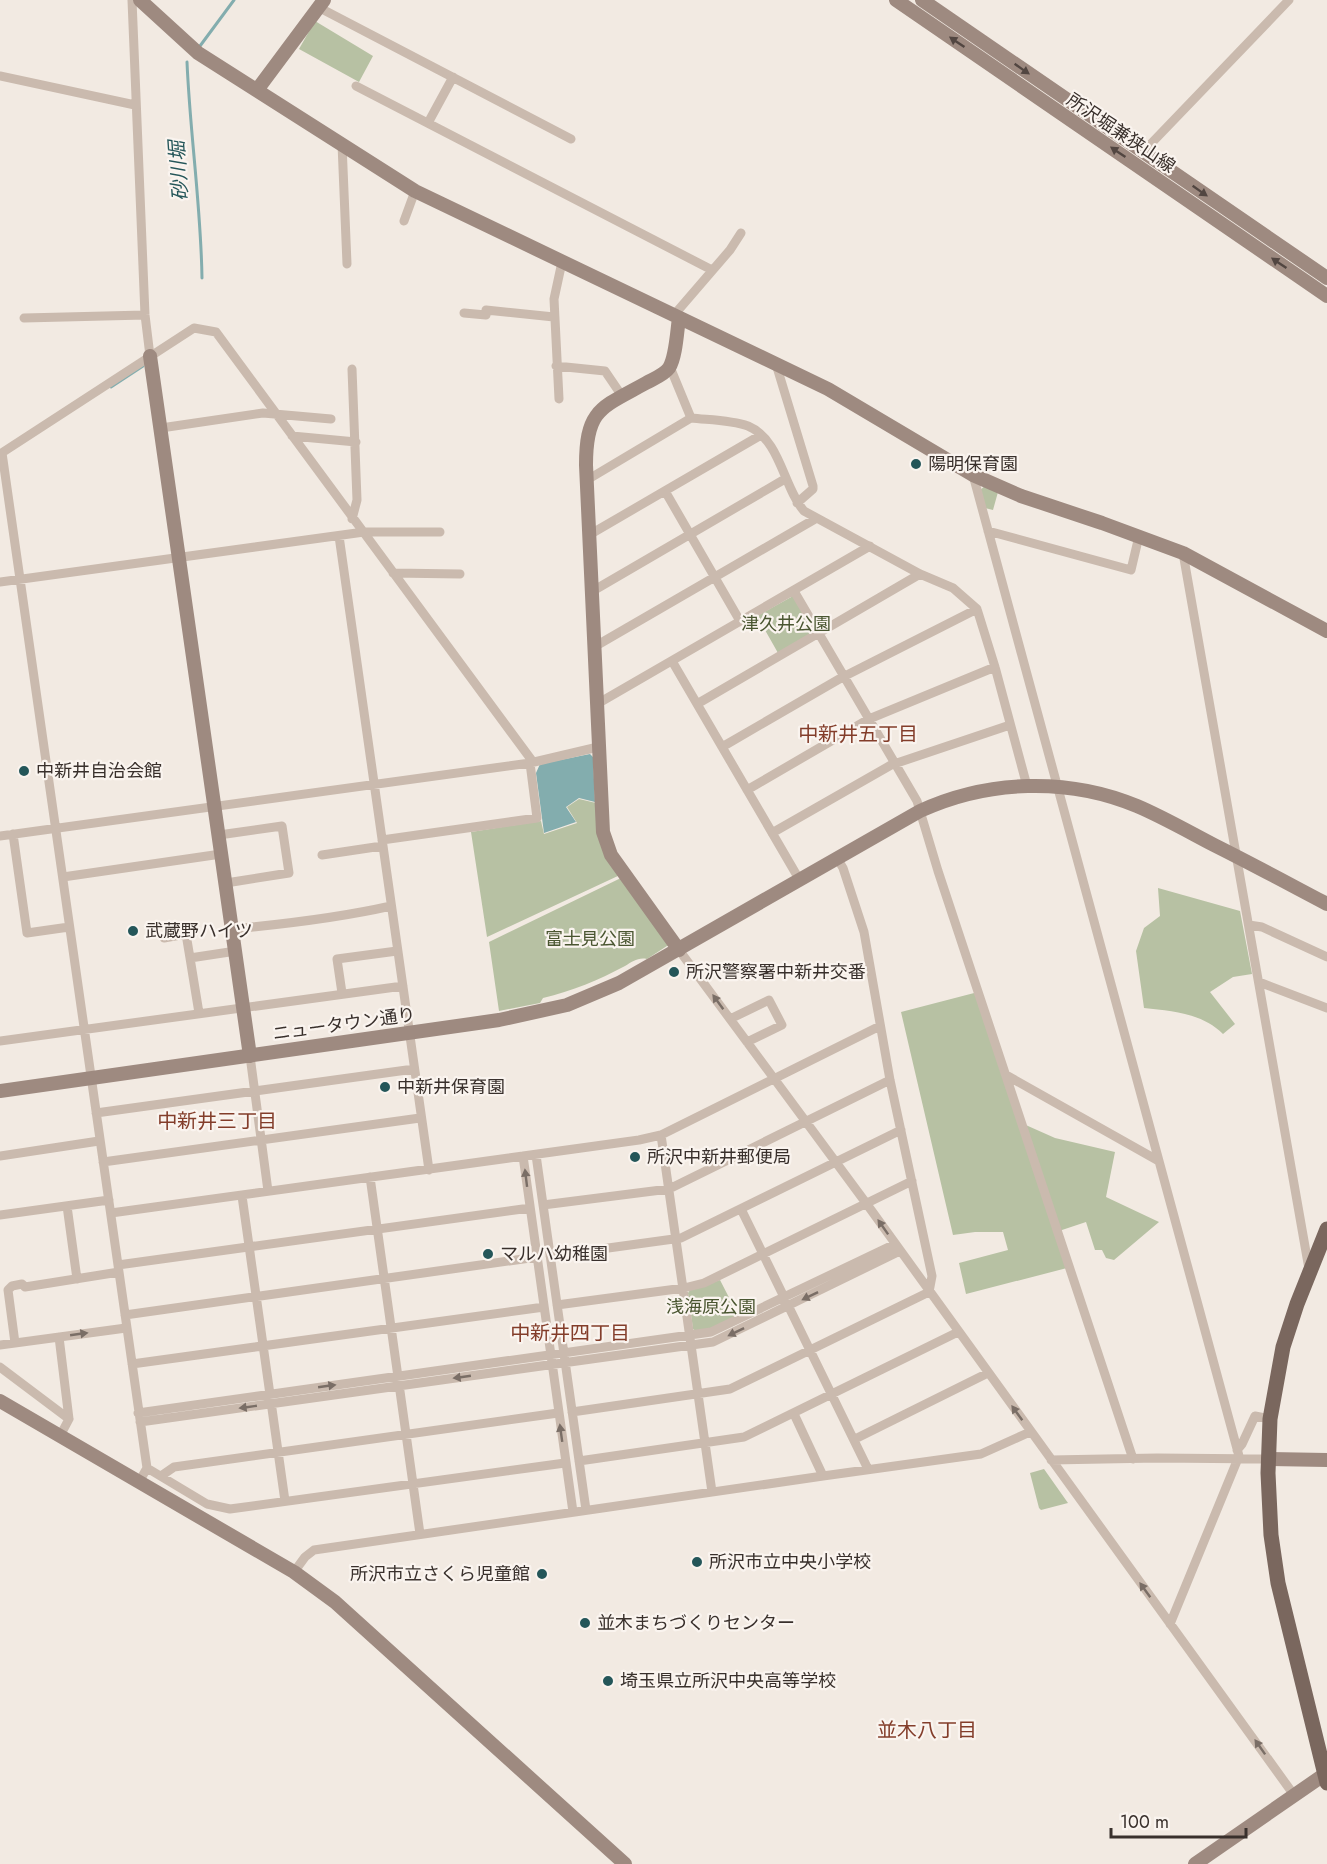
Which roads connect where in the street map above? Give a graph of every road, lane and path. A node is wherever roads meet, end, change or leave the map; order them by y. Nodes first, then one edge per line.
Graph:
1 (132, 0) edge
2 (140, 0) edge
3 (896, 0) edge
4 (922, 0) edge
5 (1289, 0) edge
6 (321, 4) edge
7 (0, 76) edge
8 (453, 77) junction
9 (356, 86) dead end
10 (257, 90) junction
11 (135, 105) junction
12 (428, 123) junction
13 (571, 139) dead end
14 (342, 144) junction
15 (1143, 152) junction
16 (415, 191) junction
17 (404, 221) dead end
18 (741, 233) dead end
19 (562, 262) junction
20 (347, 264) dead end
21 (712, 270) junction
22 (1327, 278) edge
23 (1327, 296) edge
24 (464, 313) dead end
25 (145, 315) junction
26 (676, 316) junction
27 (554, 317) junction
28 (24, 318) dead end
29 (150, 356) junction
30 (776, 364) junction
31 (556, 366) junction
32 (670, 367) junction
33 (352, 369) dead end
34 (622, 396) junction
35 (559, 399) dead end
36 (274, 412) junction
37 (691, 418) junction
38 (331, 419) dead end
39 (161, 428) junction
40 (761, 435) junction
41 (292, 436) junction
42 (356, 442) junction
43 (1, 453) edge
44 (973, 475) junction
45 (785, 479) junction
46 (587, 480) junction
47 (665, 491) junction
48 (797, 503) junction
49 (352, 519) junction
50 (815, 519) junction
51 (988, 531) junction
52 (364, 532) junction
53 (440, 532) dead end
54 (589, 535) junction
55 (690, 535) junction
56 (339, 536) junction
57 (1140, 536) junction
58 (870, 546) junction
59 (1183, 553) junction
60 (180, 558) junction
61 (393, 573) junction
62 (460, 574) dead end
63 (921, 574) junction
64 (714, 578) junction
65 (21, 579) junction
66 (0, 582) edge
67 (794, 591) junction
68 (591, 592) junction
69 (977, 609) junction
70 (740, 621) junction
71 (1327, 631) edge
72 (819, 633) junction
73 (594, 646) junction
74 (672, 661) junction
75 (995, 667) junction
76 (845, 676) junction
77 (597, 704) junction
78 (697, 704) junction
79 (869, 719) junction
80 (1010, 725) junction
81 (598, 747) junction
82 (722, 747) junction
83 (531, 763) junction
84 (895, 763) junction
85 (373, 784) junction
86 (1027, 786) junction
87 (1058, 786) junction
88 (747, 790) junction
89 (215, 807) junction
90 (920, 811) junction
91 (55, 828) junction
92 (772, 833) junction
93 (13, 834) junction
94 (219, 835) junction
95 (0, 836) edge
96 (382, 843) junction
97 (221, 854) junction
98 (322, 855) dead end
99 (837, 858) junction
100 (1239, 858) junction
101 (63, 877) junction
102 (800, 879) junction
103 (226, 883) junction
104 (1327, 904) edge
105 (391, 906) junction
106 (1248, 925) junction
107 (69, 927) junction
108 (232, 929) junction
109 (164, 938) dead end
110 (679, 950) junction
111 (236, 951) junction
112 (398, 951) junction
113 (1327, 957) edge
114 (190, 958) junction
115 (1259, 982) junction
116 (403, 986) junction
117 (342, 993) junction
118 (243, 1007) junction
119 (1327, 1008) edge
120 (198, 1013) junction
121 (730, 1019) junction
122 (880, 1026) junction
123 (84, 1029) junction
124 (409, 1033) junction
125 (0, 1041) edge
126 (747, 1042) junction
127 (250, 1056) junction
128 (414, 1069) junction
129 (1006, 1075) junction
130 (91, 1078) junction
131 (774, 1079) junction
132 (890, 1080) junction
133 (255, 1090) junction
134 (0, 1091) edge
135 (96, 1113) junction
136 (420, 1118) junction
137 (805, 1122) junction
138 (901, 1130) junction
139 (661, 1135) junction
140 (99, 1141) junction
141 (262, 1141) junction
142 (536, 1155) junction
143 (0, 1156) edge
144 (523, 1156) junction
145 (1157, 1160) junction
146 (103, 1162) junction
147 (835, 1163) junction
148 (429, 1170) junction
149 (370, 1178) junction
150 (912, 1181) junction
151 (669, 1189) junction
152 (268, 1191) junction
153 (242, 1196) junction
154 (109, 1200) junction
155 (866, 1203) junction
156 (543, 1205) junction
157 (67, 1206) junction
158 (530, 1208) junction
159 (741, 1209) junction
160 (111, 1213) junction
161 (0, 1215) edge
162 (1327, 1229) edge
163 (378, 1230) junction
164 (676, 1238) junction
165 (250, 1248) junction
166 (898, 1248) junction
167 (763, 1254) junction
168 (550, 1256) junction
169 (537, 1257) junction
170 (119, 1269) junction
171 (1309, 1272) junction
172 (77, 1279) junction
173 (385, 1279) junction
174 (684, 1288) junction
175 (929, 1292) junction
176 (256, 1297) junction
177 (787, 1302) junction
178 (557, 1305) junction
179 (544, 1307) junction
180 (125, 1315) junction
181 (126, 1328) junction
182 (392, 1328) junction
183 (957, 1332) junction
184 (58, 1337) junction
185 (690, 1340) junction
186 (15, 1343) junction
187 (0, 1345) edge
188 (262, 1346) junction
189 (810, 1350) junction
190 (564, 1358) junction
191 (551, 1360) junction
192 (132, 1364) junction
193 (0, 1367) edge
194 (988, 1373) junction
195 (399, 1381) junction
196 (698, 1394) junction
197 (832, 1395) junction
198 (270, 1399) junction
199 (0, 1401) edge
200 (572, 1412) junction
201 (558, 1413) junction
202 (794, 1414) junction
203 (139, 1418) junction
204 (69, 1419) junction
205 (1270, 1419) junction
206 (1030, 1432) junction
207 (406, 1434) junction
208 (60, 1436) junction
209 (855, 1439) junction
210 (705, 1443) junction
211 (278, 1452) junction
212 (1237, 1455) junction
213 (1133, 1459) junction
214 (1268, 1459) junction
215 (1051, 1460) junction
216 (1327, 1460) edge
217 (579, 1461) junction
218 (565, 1462) junction
219 (147, 1468) junction
220 (868, 1469) junction
221 (161, 1476) junction
222 (823, 1476) junction
223 (139, 1482) junction
224 (413, 1484) junction
225 (712, 1492) junction
226 (285, 1501) junction
227 (586, 1510) junction
228 (573, 1512) junction
229 (420, 1534) junction
230 (294, 1572) junction
231 (1170, 1624) junction
232 (1326, 1778) edge
233 (1294, 1795) junction
234 (625, 1864) edge
235 (1195, 1864) edge

1 - 11 street
2 - 10 street
23 -> 3 street, 所沢堀兼狭山線
4 -> 15 street, 所沢堀兼狭山線
5 - 15 street
6 - 8 street
6 - 10 street
7 - 11 street
8 - 12 street
8 - 13 street
9 - 12 street
10 - 14 street
11 - 25 street
12 - 21 street
14 - 16 street
14 - 20 street
15 -> 22 street, 所沢堀兼狭山線
16 - 17 street
16 - 19 street
18 - 21 street
19 - 26 street
19 - 27 street
21 - 26 street
24 - 27 street
25 - 28 street
25 - 29 street
26 - 30 street
26 - 32 street
27 - 31 street
29 - 36 street
29 - 39 street
29 - 43 street
30 - 44 street
30 - 48 street
31 - 34 street
31 - 35 street
32 - 34 street
32 - 37 street
33 - 42 street
34 - 46 street
36 - 38 street
36 - 39 street
36 - 41 street
37 - 40 street
37 - 46 street
39 - 60 street
40 - 45 street
40 - 47 street
41 - 42 street
41 - 49 street
42 - 49 street
43 - 65 street
44 - 51 street
44 - 57 street
45 - 48 street
45 - 55 street
46 - 54 street
47 - 54 street
47 - 55 street
48 - 50 street
49 - 52 street
50 - 58 street
50 - 64 street
51 - 57 street
51 - 87 street
52 - 53 street
52 - 56 street
52 - 61 street
54 - 68 street
55 - 64 street
55 - 68 street
56 - 60 street
56 - 85 street
57 - 59 street
58 - 63 street
58 - 67 street
59 - 71 street
59 - 100 street
60 - 65 street
60 - 89 street
61 - 62 street
61 - 83 street
63 - 69 street
63 - 72 street
64 - 70 street
64 - 73 street
65 - 66 street
65 - 91 street
67 - 70 street
67 - 72 street
68 - 73 street
69 - 75 street
69 - 76 street
70 - 74 street
72 - 76 street
72 - 78 street
73 - 77 street
74 - 77 street
74 - 78 street
75 - 79 street
75 - 80 street
76 - 79 street
76 - 82 street
77 - 81 street
78 - 82 street
79 - 84 street
79 - 88 street
80 - 84 street
80 - 86 street
81 - 83 street
81 - 110 street
82 - 88 street
83 - 85 street
83 - 96 street
84 - 90 street
84 - 92 street
85 - 89 street
85 - 96 street
86 - 87 street, ニュータウン通り
86 - 90 street, ニュータウン通り
87 - 100 street, ニュータウン通り
87 - 145 street
88 - 92 street
89 - 91 street
89 - 94 street
90 - 99 street, ニュータウン通り
90 - 129 street
91 - 93 street
91 - 101 street
92 - 102 street
93 - 95 street
93 - 107 street
94 - 97 street
94 - 103 street
96 - 98 street
96 - 105 street
97 - 101 street
97 - 103 street
99 - 102 street, ニュータウン通り
99 - 122 street
100 - 104 street, ニュータウン通り
100 - 106 street
101 - 107 street
102 - 110 street, ニュータウン通り
103 - 108 street
105 - 108 street
105 - 112 street
106 - 113 street
106 - 115 street
107 - 123 street
108 - 111 street
109 - 114 street
121 -> 110 street
110 - 124 street, ニュータウン通り
111 - 114 street
111 - 118 street
112 - 116 street
112 - 117 street
114 - 120 street
115 - 119 street
115 - 171 street
116 - 117 street
116 - 124 street
117 - 118 street
118 - 120 street
118 - 127 street
120 - 123 street
121 - 126 street
121 - 126 street
122 - 131 street
122 - 132 street
123 - 125 street
123 - 130 street
124 - 127 street, ニュータウン通り
124 - 128 street
126 - 131 street
127 - 130 street, ニュータウン通り
127 - 133 street
128 - 133 street
128 - 136 street
129 - 145 street
129 - 213 street
130 - 134 street, ニュータウン通り
130 - 135 street
131 - 137 street
131 - 139 street
132 - 137 street
132 - 138 street
133 - 135 street
133 - 141 street
135 - 140 street
136 - 141 street
136 - 148 street
137 - 147 street
137 - 151 street
138 - 147 street
138 - 150 street
139 - 142 street
139 - 151 street
140 - 143 street
140 - 146 street
141 - 146 street
141 - 152 street
142 - 144 street
142 - 156 street
144 - 148 street
158 -> 144 street
145 - 212 street
146 - 154 street
147 - 155 street
147 - 159 street
148 - 149 street
149 - 152 street
149 - 163 street
150 - 155 street
150 - 175 street
151 - 156 street
151 - 164 street
152 - 153 street
153 - 160 street
153 - 165 street
154 - 157 street
154 - 160 street
166 -> 155 street
155 - 167 street
156 - 168 street
157 - 161 street
157 - 172 street
158 - 163 street
158 - 169 street
159 - 164 street
159 - 167 street
160 - 170 street
162 - 171 main road
163 - 165 street
163 - 173 street
164 - 168 street
164 - 174 street
165 - 170 street
165 - 176 street
166 - 175 street
166 - 177 street
167 - 174 street
167 - 177 street
168 - 178 street
169 - 173 street
169 - 179 street
170 - 172 street
170 - 180 street
171 - 205 main road
172 - 186 street
173 - 176 street
173 - 182 street
174 - 178 street
174 - 185 street
175 - 183 street
175 - 189 street
176 - 180 street
176 - 188 street
177 - 185 street
177 - 189 street
178 - 190 street
179 - 182 street
179 - 191 street
180 - 181 street
184 -> 181 street
181 - 192 street
182 - 188 street
182 - 195 street
183 - 194 street
183 - 197 street
184 - 186 street
184 - 204 street
185 - 190 street
185 - 196 street
186 - 187 street
188 - 192 street
188 - 198 street
189 - 196 street
189 - 197 street
190 - 191 street
190 - 200 street
191 - 195 street
191 - 201 street
192 - 203 street
193 - 204 street
206 -> 194 street
194 - 209 street
195 - 198 street
195 - 207 street
196 - 200 street
196 - 210 street
197 - 202 street
197 - 209 street
198 - 203 street
198 - 211 street
199 - 208 street
200 - 217 street
201 - 207 street
218 -> 201 street
202 - 210 street
202 - 222 street
203 - 219 street
204 - 208 street
205 - 212 street
205 - 214 main road
206 - 215 street
206 - 220 street
207 - 211 street
207 - 224 street
208 - 223 street
209 - 220 street
210 - 217 street
210 - 225 street
211 - 221 street
211 - 226 street
212 - 213 street
212 - 214 street
212 - 231 street
213 - 215 street
214 - 216 street
214 - 232 main road
231 -> 215 street
217 - 227 street
218 - 224 street
218 - 228 street
219 - 221 street
219 - 223 street
220 - 222 street
221 - 226 street
222 - 225 street
223 - 230 street
224 - 226 street
224 - 229 street
225 - 227 street
227 - 228 street
228 - 229 street
229 - 230 street
230 - 234 street
233 -> 231 street
232 - 233 street
233 - 235 street

